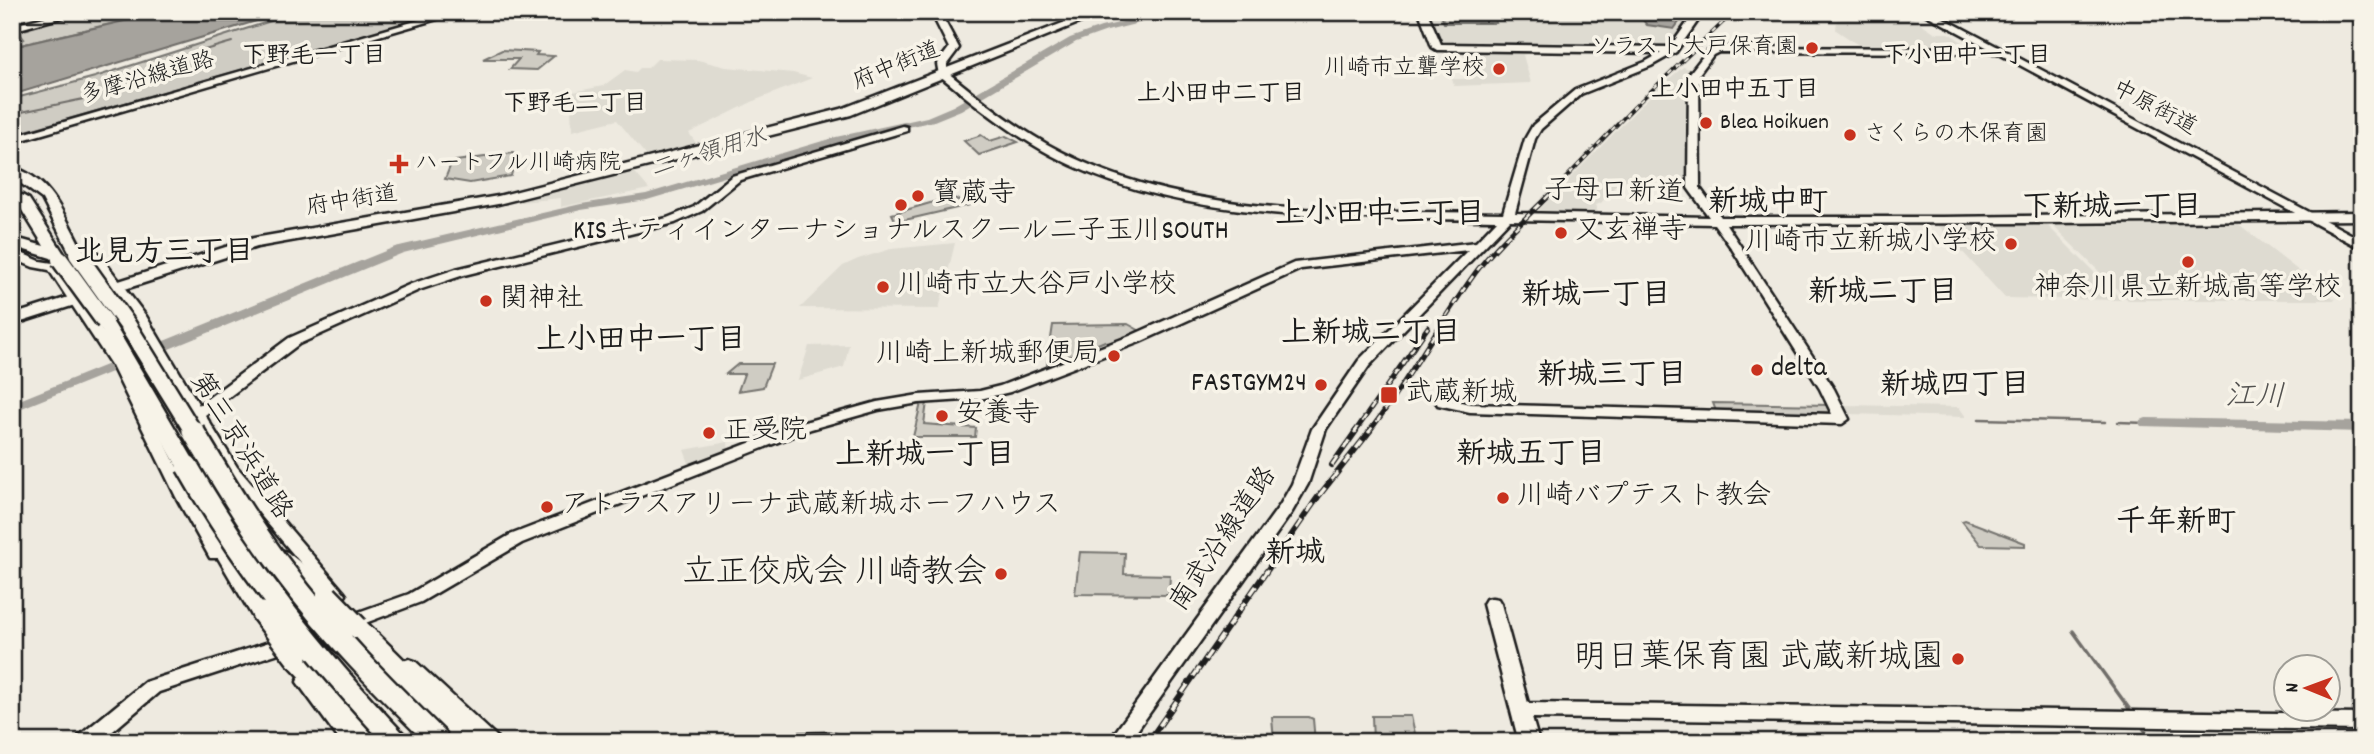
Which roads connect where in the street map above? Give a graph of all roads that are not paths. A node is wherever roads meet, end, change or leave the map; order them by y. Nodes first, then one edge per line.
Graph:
1 (77, 12) edge
2 (457, 12) edge
3 (934, 12) edge
4 (1101, 12) edge
5 (1423, 12) edge
6 (1700, 12) edge
7 (1925, 12) edge
8 (12, 28) edge
9 (1673, 50) junction
10 (1999, 51) junction
11 (942, 73) junction
12 (904, 129) dead end
13 (12, 140) edge
14 (12, 171) edge
15 (18, 194) edge
16 (2362, 215) edge
17 (1508, 216) junction
18 (2308, 216) junction
19 (1718, 220) junction
20 (12, 241) edge
21 (1481, 245) junction
22 (2362, 245) edge
23 (12, 253) edge
24 (65, 259) junction
25 (116, 285) junction
26 (88, 295) junction
27 (12, 320) edge
28 (1443, 402) dead end
29 (197, 414) junction
30 (204, 498) junction
31 (264, 544) junction
32 (1492, 604) dead end
33 (361, 618) junction
34 (317, 634) junction
35 (277, 647) junction
36 (1520, 710) junction
37 (2362, 722) edge
38 (829, 741) edge
39 (86, 742) edge
40 (352, 742) edge
41 (377, 742) edge
42 (397, 742) edge
43 (410, 742) edge
44 (433, 742) edge
45 (440, 742) edge
46 (471, 742) edge
47 (489, 742) edge
48 (787, 742) edge
49 (1118, 742) edge
50 (1529, 742) edge

1 - 8 street
2 - 13 street, 多摩沿線道路
3 - 11 street
4 - 11 highway, 府中街道
5 - 9 street
6 - 9 street, 南武沿線道路
7 - 10 street, 中原街道
9 - 17 street, 南武沿線道路
10 - 18 street, 中原街道
10 - 19 street
11 - 17 street, 子母口新道
11 - 25 highway, 府中街道
12 - 29 street
14 - 24 highway, 第三京浜道路
15 - 24 highway, 第三京浜道路
16 - 18 street, 子母口新道
17 - 19 street, 子母口新道
17 - 21 street, 南武沿線道路
18 - 19 street, 子母口新道
18 - 22 street, 中原街道
19 - 28 street
20 - 24 highway
21 - 33 street
21 - 49 street, 南武沿線道路
23 - 24 street
24 - 25 street
24 - 26 street
24 - 26 street
24 - 30 highway, 第三京浜道路, bridge
24 - 31 highway, 第三京浜道路, bridge
25 - 26 highway, 府中街道
25 - 29 street
26 - 27 highway, 府中街道
26 - 34 street
26 - 35 street
29 - 33 street
30 - 41 highway, bridge
30 - 42 highway, 第三京浜道路, bridge
31 - 45 highway, 第三京浜道路, bridge
31 - 46 highway, bridge
32 - 36 street
33 - 34 street
33 - 47 street
34 - 35 street
34 - 43 street
34 - 44 street
35 - 39 street
35 - 40 street
36 - 37 street
36 - 50 street
38 - 48 street

